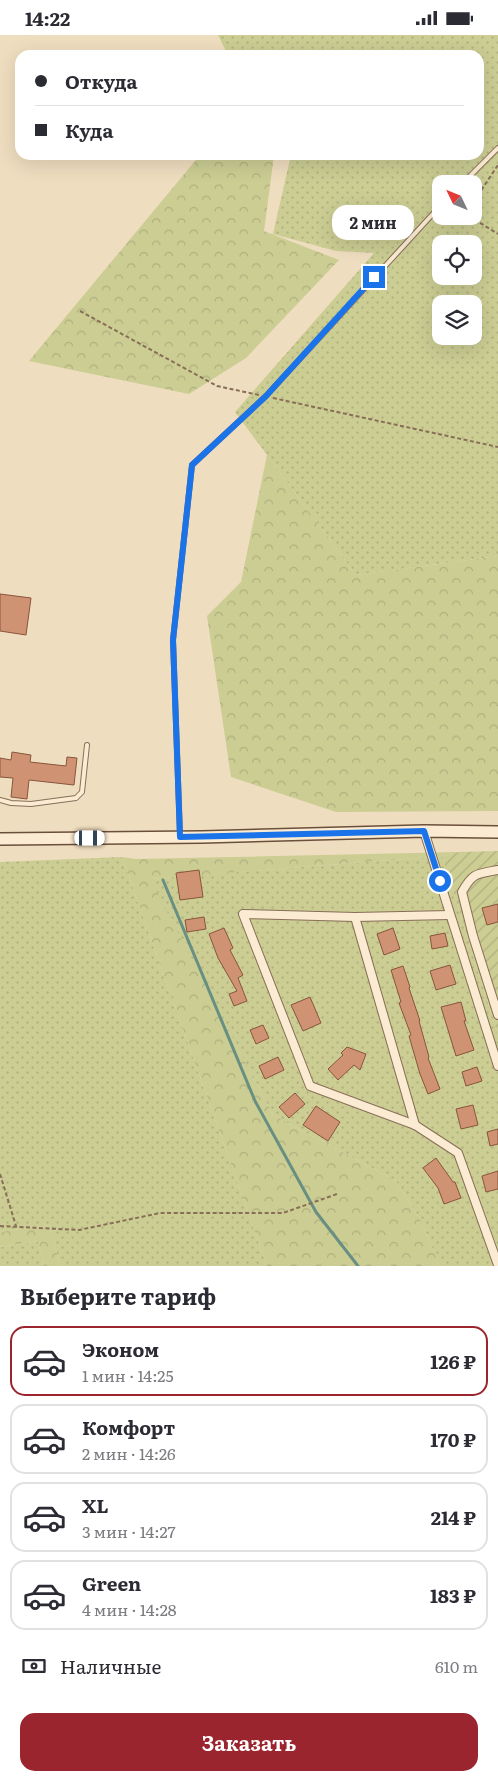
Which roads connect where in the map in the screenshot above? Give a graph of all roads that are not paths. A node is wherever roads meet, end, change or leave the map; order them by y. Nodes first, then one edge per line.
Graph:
1 (498, 148) edge
2 (471, 175) edge
3 (432, 215) edge
4 (86, 745) dead end
5 (0, 800) edge
6 (424, 831) junction
7 (498, 832) edge
8 (180, 837) junction
9 (0, 839) edge
10 (498, 870) edge
11 (450, 915) junction
12 (354, 917) junction
13 (498, 1015) edge
14 (498, 1066) edge
15 (415, 1125) junction
16 (498, 1265) edge

1 - 2 lane
3 - 8 lane
4 - 5 lane
6 - 7 main road
6 - 8 main road
6 - 11 street
8 - 9 main road
10 - 13 street
11 - 12 street
11 - 14 street
12 - 15 street
12 - 15 street
15 - 16 street

